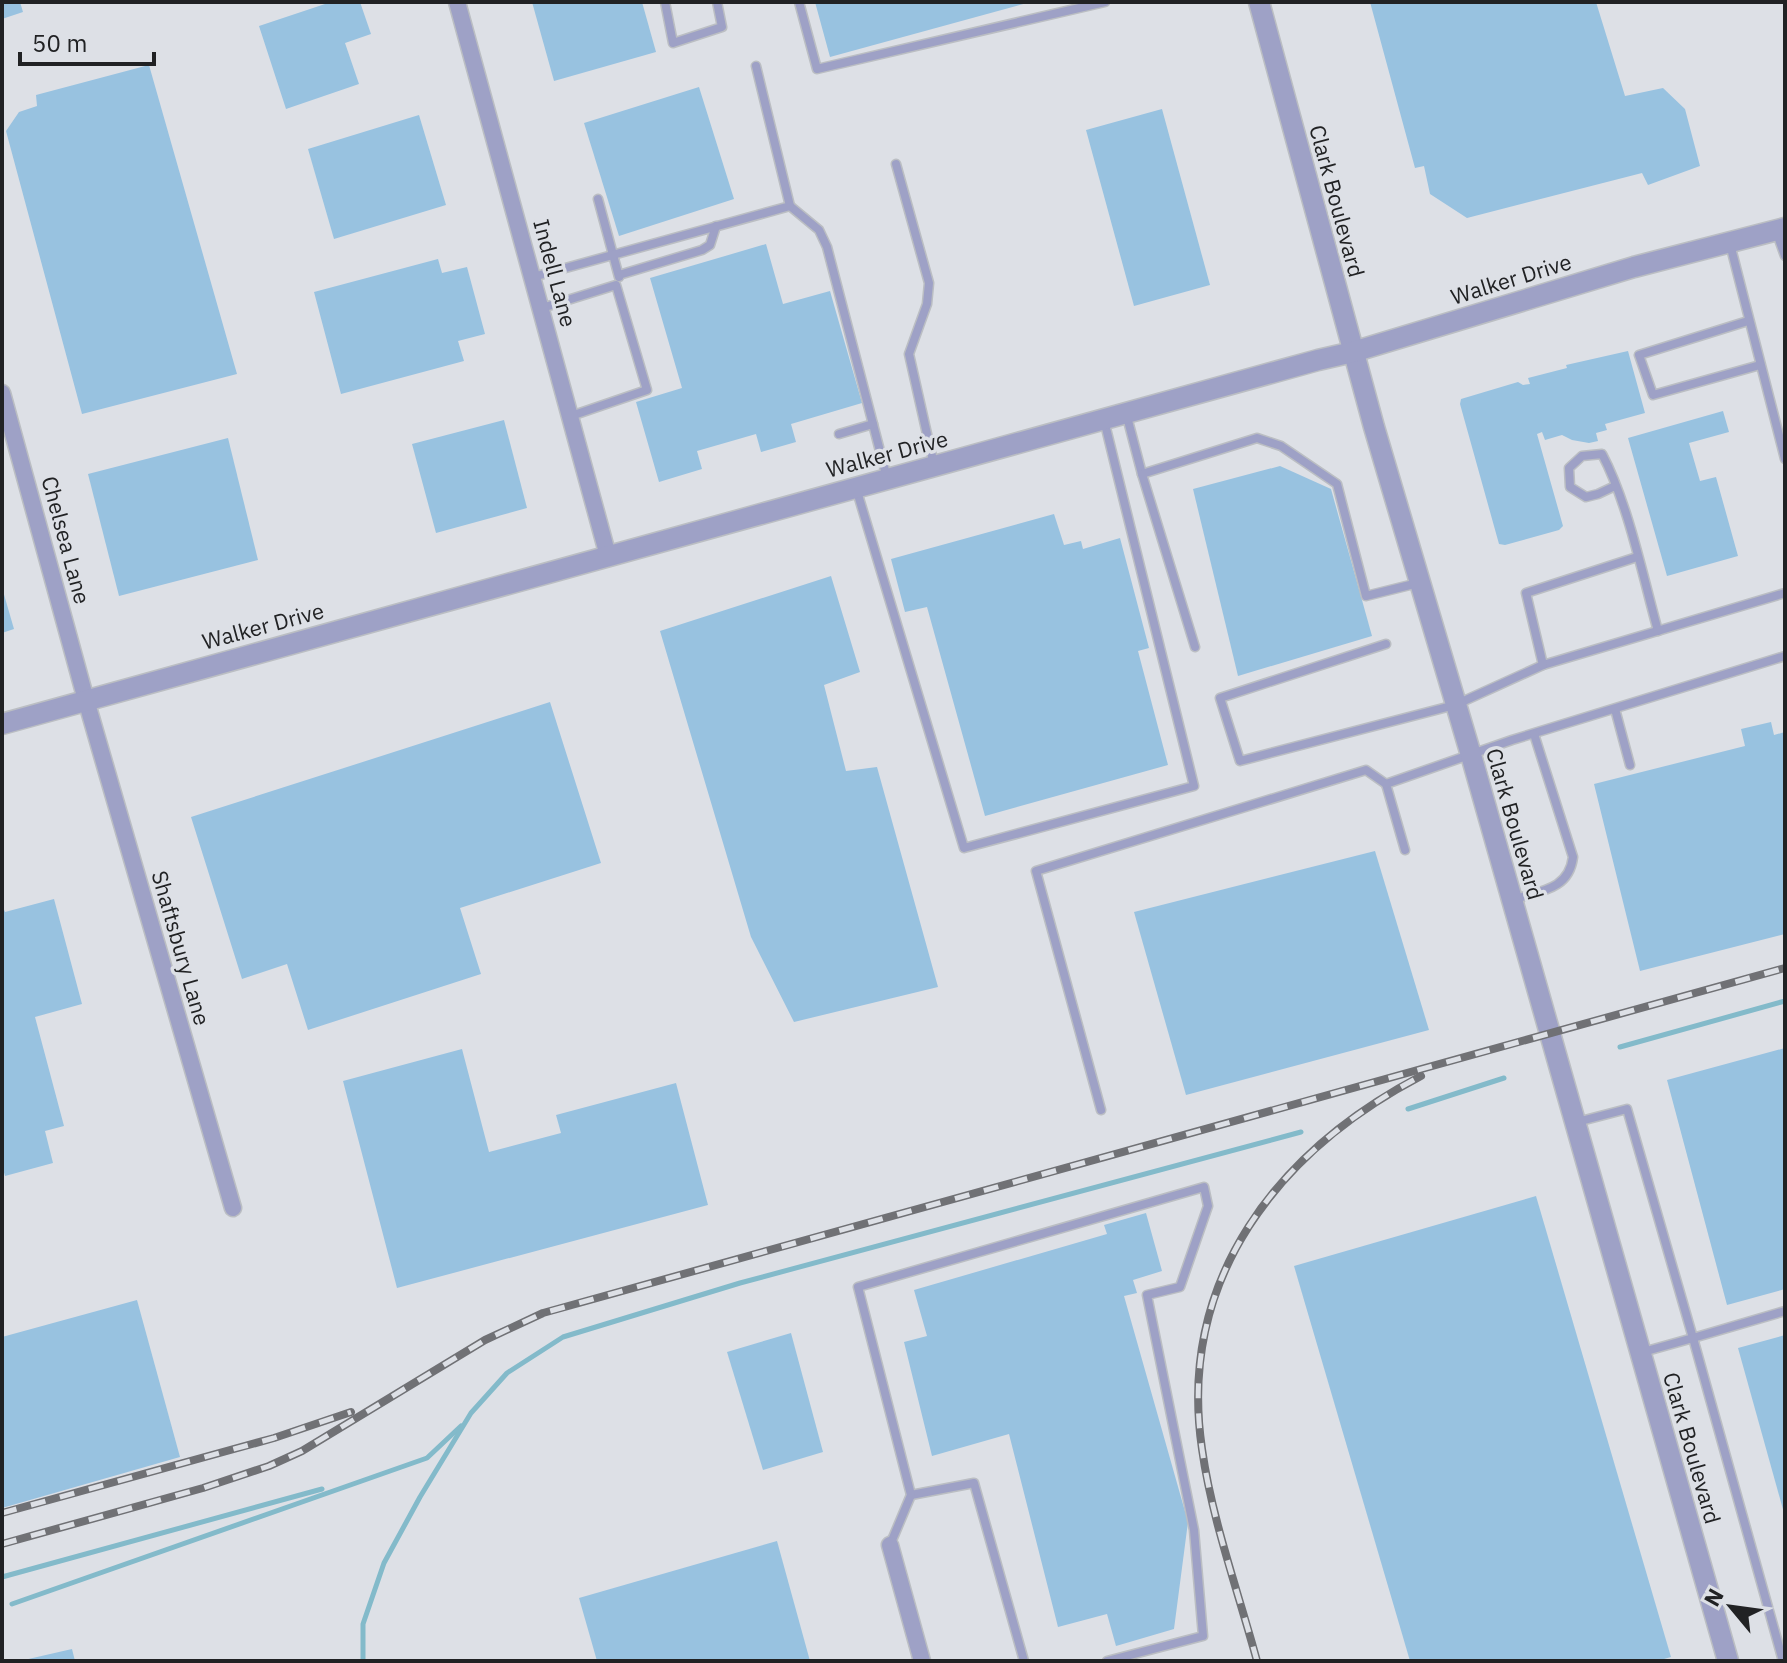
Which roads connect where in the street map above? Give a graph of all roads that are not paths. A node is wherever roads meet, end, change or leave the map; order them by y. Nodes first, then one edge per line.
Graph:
1 (457, 2) edge
2 (665, 2) edge
3 (717, 2) edge
4 (799, 2) edge
5 (1105, 2) edge
6 (1259, 2) edge
7 (756, 66) dead end
8 (896, 164) dead end
9 (598, 199) dead end
10 (790, 206) junction
11 (716, 226) junction
12 (1780, 229) edge
13 (1730, 244) junction
14 (614, 255) junction
15 (1785, 256) edge
16 (619, 275) junction
17 (533, 277) junction
18 (616, 285) junction
19 (542, 308) junction
20 (1748, 321) junction
21 (1353, 352) junction
22 (1760, 365) junction
23 (2, 393) edge
24 (1126, 413) junction
25 (571, 416) junction
26 (1104, 419) junction
27 (873, 424) junction
28 (839, 434) dead end
29 (1785, 459) edge
30 (934, 466) junction
31 (1142, 474) junction
32 (888, 479) junction
33 (1615, 486) junction
34 (855, 487) junction
35 (608, 556) junction
36 (1637, 557) junction
37 (1419, 583) junction
38 (1785, 593) edge
39 (1658, 631) junction
40 (1386, 644) dead end
41 (1195, 647) dead end
42 (1785, 656) edge
43 (1543, 665) junction
44 (86, 700) junction
45 (1455, 705) junction
46 (1615, 709) junction
47 (2, 724) edge
48 (1534, 734) junction
49 (1471, 755) junction
50 (1630, 765) dead end
51 (1386, 784) junction
52 (1405, 850) dead end
53 (1512, 900) junction
54 (1101, 1110) dead end
55 (1575, 1122) junction
56 (233, 1208) dead end
57 (1785, 1311) edge
58 (1693, 1338) junction
59 (1640, 1353) junction
60 (911, 1495) junction
61 (890, 1545) joint
62 (1727, 1660) edge
63 (922, 1661) edge
64 (1024, 1661) edge
65 (1107, 1661) edge
66 (1783, 1661) edge

1 - 17 street, Indell Lane
2 - 3 lane
4 - 5 lane
6 - 21 street, Clark Boulevard
7 - 10 lane
8 - 30 lane
9 - 14 lane
10 - 11 lane
10 - 27 lane
11 - 14 lane
11 - 16 lane
12 - 13 street, Walker Drive
12 - 15 lane
13 - 20 lane
13 - 21 street, Walker Drive
14 - 16 lane
14 - 17 lane
16 - 18 lane
17 - 19 street, Indell Lane
18 - 19 lane
18 - 25 lane
19 - 25 street, Indell Lane
20 - 22 lane
20 - 22 lane
21 - 24 street, Walker Drive
21 - 37 street, Clark Boulevard
22 - 29 lane
23 - 44 street, Chelsea Lane
24 - 26 street, Walker Drive
24 - 31 lane
25 - 35 street, Indell Lane
26 - 30 street, Walker Drive
26 - 34 lane
27 - 28 lane
27 - 32 lane
30 - 32 street, Walker Drive
31 - 37 lane
31 - 41 lane
32 - 34 street, Walker Drive
33 - 33 lane
33 - 36 lane
34 - 35 street, Walker Drive
35 - 44 street, Walker Drive
36 - 39 lane
36 - 43 lane
37 - 45 street, Clark Boulevard
38 - 39 lane
39 - 43 lane
40 - 45 lane
42 - 46 lane
43 - 45 lane
44 - 47 street, Walker Drive
44 - 56 street, Shaftsbury Lane
45 - 49 street, Clark Boulevard
46 - 48 lane
46 - 50 lane
48 - 49 lane
48 - 53 lane
49 - 51 lane
49 - 53 street, Clark Boulevard
51 - 52 lane
51 - 54 lane
53 - 55 street, Clark Boulevard
55 - 58 lane
55 - 59 street, Clark Boulevard
57 - 58 lane
58 - 59 lane
58 - 66 lane
59 - 62 street, Clark Boulevard
60 - 61 lane
60 - 64 lane
60 - 65 lane
61 - 63 street

